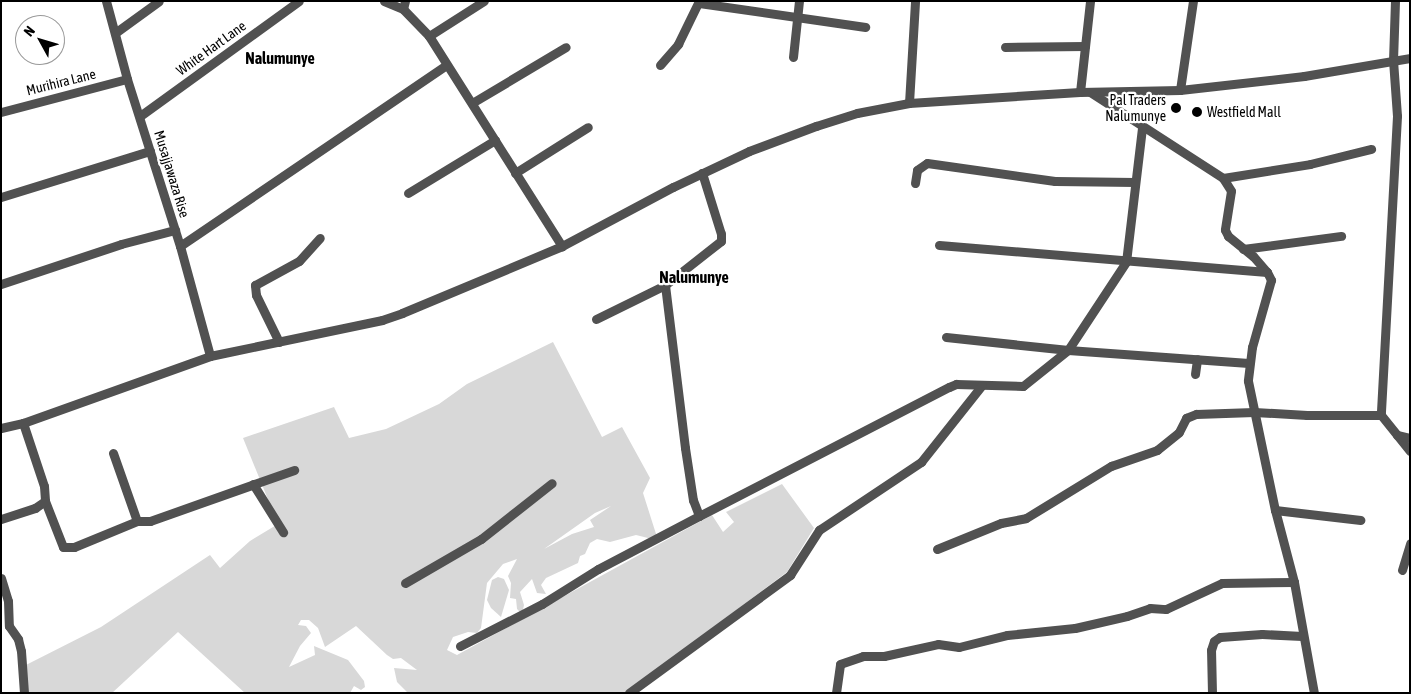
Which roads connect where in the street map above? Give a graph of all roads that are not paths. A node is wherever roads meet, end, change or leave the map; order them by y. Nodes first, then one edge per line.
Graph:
1 (106, 1) edge
2 (159, 1) edge
3 (298, 1) edge
4 (384, 1) edge
5 (484, 1) edge
6 (799, 1) edge
7 (915, 1) edge
8 (1090, 1) edge
9 (1193, 1) edge
10 (1394, 1) edge
11 (699, 2) edge
12 (404, 5) edge
13 (797, 18) junction
14 (865, 27) dead end
15 (115, 33) junction
16 (429, 36) junction
17 (1085, 46) junction
18 (566, 47) dead end
19 (1005, 47) dead end
20 (793, 57) dead end
21 (1410, 58) edge
22 (1393, 60) junction
23 (660, 65) dead end
24 (446, 66) junction
25 (127, 79) junction
26 (1180, 90) junction
27 (1085, 92) junction
28 (472, 103) junction
29 (909, 103) junction
30 (1, 112) edge
31 (140, 116) junction
32 (588, 127) dead end
33 (1142, 127) junction
34 (495, 140) junction
35 (1370, 149) dead end
36 (150, 151) junction
37 (515, 173) junction
38 (702, 173) junction
39 (1223, 178) junction
40 (1135, 182) junction
41 (915, 183) dead end
42 (408, 193) dead end
43 (1, 197) edge
44 (175, 230) junction
45 (1341, 236) dead end
46 (320, 238) dead end
47 (939, 245) dead end
48 (180, 246) junction
49 (562, 246) junction
50 (1243, 249) junction
51 (1126, 262) junction
52 (1267, 272) junction
53 (1, 284) edge
54 (666, 285) junction
55 (596, 319) dead end
56 (946, 337) dead end
57 (279, 342) junction
58 (1068, 350) junction
59 (210, 356) junction
60 (1197, 358) junction
61 (1249, 363) junction
62 (1195, 374) dead end
63 (982, 385) junction
64 (1254, 412) junction
65 (1381, 415) junction
66 (23, 424) junction
67 (1, 428) edge
68 (1397, 435) junction
69 (1410, 438) edge
70 (1410, 451) edge
71 (113, 453) dead end
72 (294, 470) dead end
73 (552, 483) dead end
74 (253, 484) junction
75 (45, 501) junction
76 (1275, 510) junction
77 (699, 516) junction
78 (1, 519) edge
79 (1360, 520) dead end
80 (137, 522) junction
81 (283, 532) dead end
82 (1410, 543) edge
83 (937, 549) dead end
84 (1402, 570) dead end
85 (1, 578) edge
86 (1294, 582) junction
87 (405, 583) dead end
88 (1302, 636) junction
89 (460, 646) dead end
90 (24, 693) edge
91 (629, 693) edge
92 (836, 693) edge
93 (1212, 693) edge
94 (1314, 693) edge

1 - 15 street, Musajjawaza Rise
2 - 15 street
3 - 31 street, White Hart Lane
4 - 12 street
5 - 16 street
6 - 13 street
7 - 29 street
8 - 17 street
9 - 26 street
10 - 22 street
11 - 13 street
11 - 23 street
12 - 16 street
13 - 14 street
13 - 20 street
15 - 25 street, Musajjawaza Rise
16 - 24 street
17 - 19 street
17 - 27 street
18 - 28 street
21 - 22 street
22 - 26 street
22 - 65 street
24 - 28 street
24 - 48 street
25 - 30 street, Murihira Lane
25 - 31 street, Musajjawaza Rise
26 - 27 street
27 - 29 street
27 - 33 street
28 - 34 street
29 - 38 street
31 - 36 street, Musajjawaza Rise
32 - 37 street
33 - 39 street
33 - 40 street
34 - 37 street
34 - 42 street
35 - 39 street
36 - 43 street
36 - 44 street, Musajjawaza Rise
37 - 49 street
38 - 49 street
38 - 54 street
39 - 50 street
40 - 41 street
40 - 51 street
44 - 48 street, Musajjawaza Rise
44 - 53 street
45 - 50 street
46 - 57 street
47 - 51 street
48 - 59 street, Musajjawaza Rise
49 - 57 street
50 - 52 street
51 - 52 street
51 - 58 street
52 - 61 street
54 - 55 street
54 - 77 street
56 - 58 street
57 - 59 street
58 - 60 street
58 - 63 street
59 - 66 street
60 - 61 street
60 - 62 street
61 - 64 street
63 - 77 street
63 - 91 street
64 - 65 street
64 - 76 street
64 - 83 street
65 - 68 street
66 - 67 street
66 - 75 street
68 - 69 street
68 - 70 street
71 - 80 street
72 - 74 street
73 - 87 street
74 - 80 street
74 - 81 street
75 - 78 street
75 - 80 street
76 - 79 street
76 - 86 street
77 - 89 street
82 - 84 street
85 - 90 street
86 - 88 street
86 - 92 street
88 - 93 street
88 - 94 street

